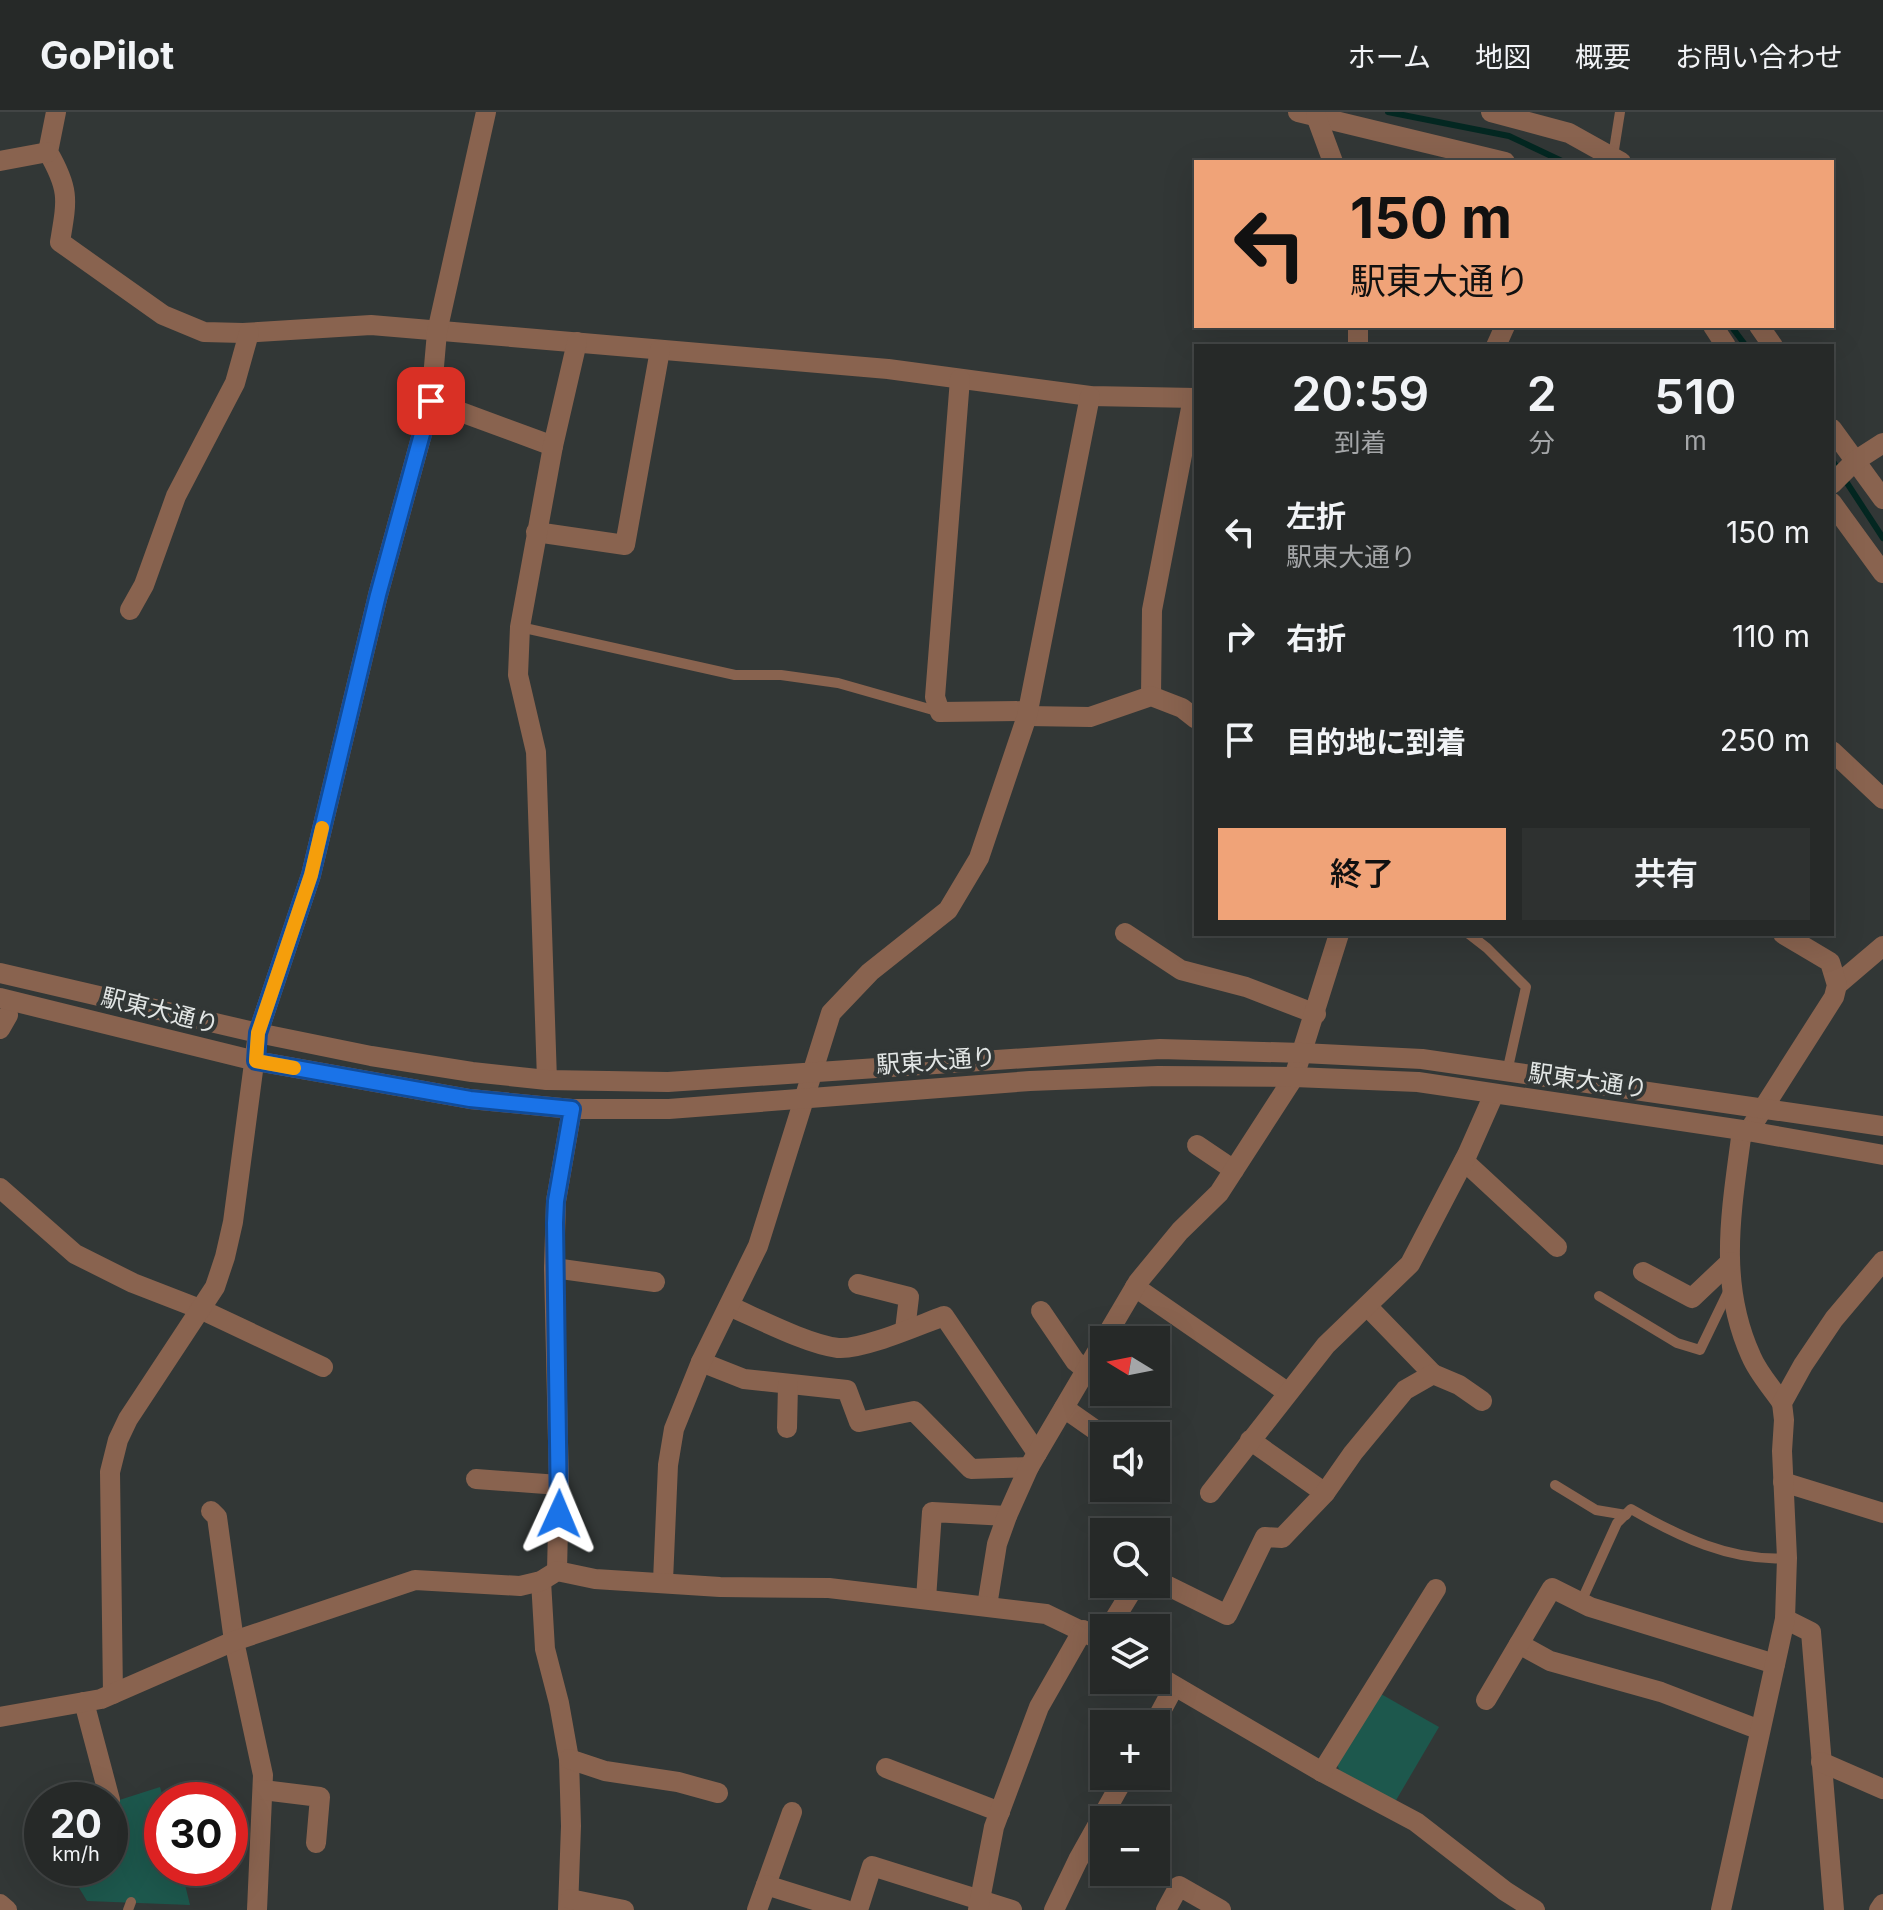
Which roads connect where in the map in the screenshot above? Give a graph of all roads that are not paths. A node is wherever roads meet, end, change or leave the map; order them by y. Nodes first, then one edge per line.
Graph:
1 (56, 112) edge
2 (486, 112) edge
3 (1491, 112) edge
4 (1620, 112) edge
5 (1306, 113) edge
6 (48, 152) junction
7 (1617, 159) edge
8 (1332, 160) edge
9 (1497, 160) edge
10 (0, 161) edge
11 (437, 332) junction
12 (249, 333) junction
13 (577, 342) junction
14 (660, 350) junction
15 (960, 379) junction
16 (1090, 396) junction
17 (1194, 398) edge
18 (431, 401) junction
19 (1834, 432) edge
20 (1883, 443) edge
21 (553, 446) junction
22 (1855, 461) junction
23 (1834, 482) edge
24 (1883, 499) edge
25 (1834, 506) edge
26 (536, 532) junction
27 (1883, 573) edge
28 (130, 610) dead end
29 (520, 627) junction
30 (1151, 696) junction
31 (940, 712) junction
32 (1028, 714) junction
33 (1194, 717) edge
34 (1834, 753) edge
35 (1883, 799) edge
36 (1125, 933) dead end
37 (1338, 936) edge
38 (1472, 936) edge
39 (1786, 936) edge
40 (1883, 946) edge
41 (0, 973) edge
42 (1837, 985) junction
43 (3, 1014) edge
44 (1316, 1014) junction
45 (258, 1033) junction
46 (1302, 1053) junction
47 (256, 1061) junction
48 (1507, 1072) junction
49 (811, 1074) junction
50 (1294, 1077) junction
51 (547, 1080) junction
52 (1494, 1094) junction
53 (805, 1097) junction
54 (1763, 1108) junction
55 (572, 1109) junction
56 (1883, 1126) edge
57 (1745, 1131) junction
58 (1197, 1145) dead end
59 (1883, 1155) edge
60 (1464, 1161) junction
61 (1234, 1170) junction
62 (0, 1188) edge
63 (1557, 1247) dead end
64 (1883, 1261) edge
65 (1730, 1262) junction
66 (554, 1268) junction
67 (1643, 1272) dead end
68 (655, 1282) dead end
69 (858, 1284) dead end
70 (1135, 1287) junction
71 (1730, 1288) junction
72 (1599, 1296) dead end
73 (729, 1306) junction
74 (1368, 1307) junction
75 (200, 1309) junction
76 (1041, 1311) dead end
77 (1115, 1326) edge
78 (905, 1330) junction
79 (701, 1362) junction
80 (1090, 1366) edge
81 (323, 1367) dead end
82 (1090, 1372) edge
83 (1433, 1374) junction
84 (788, 1385) junction
85 (1287, 1392) junction
86 (1482, 1401) dead end
87 (1782, 1403) junction
88 (1064, 1408) junction
89 (1090, 1426) edge
90 (787, 1428) dead end
91 (1250, 1440) junction
92 (1033, 1460) junction
93 (476, 1479) dead end
94 (1783, 1482) junction
95 (559, 1485) junction
96 (1555, 1485) dead end
97 (1210, 1493) dead end
98 (1325, 1493) junction
99 (211, 1511) dead end
100 (1883, 1513) edge
101 (1626, 1515) junction
102 (1007, 1516) junction
103 (1787, 1558) junction
104 (549, 1576) junction
105 (663, 1581) junction
106 (1170, 1587) edge
107 (1436, 1589) dead end
108 (926, 1599) junction
109 (1581, 1602) junction
110 (987, 1606) junction
111 (1785, 1619) junction
112 (1083, 1630) junction
113 (1090, 1632) edge
114 (234, 1641) junction
115 (1519, 1644) junction
116 (1775, 1664) junction
117 (1170, 1684) edge
118 (1174, 1687) junction
119 (113, 1694) junction
120 (1486, 1700) dead end
121 (84, 1702) junction
122 (1162, 1710) edge
123 (0, 1717) edge
124 (1760, 1730) junction
125 (569, 1759) junction
126 (1821, 1762) junction
127 (886, 1768) dead end
128 (1322, 1772) junction
129 (105, 1782) edge
130 (1883, 1789) edge
131 (263, 1790) junction
132 (1117, 1790) edge
133 (718, 1793) dead end
134 (792, 1812) dead end
135 (1000, 1812) junction
136 (316, 1843) dead end
137 (766, 1885) junction
138 (0, 1904) edge
139 (569, 1904) edge
140 (979, 1904) edge
141 (1883, 1904) edge
142 (7, 1910) edge
143 (257, 1910) edge
144 (624, 1910) edge
145 (757, 1910) edge
146 (846, 1910) edge
147 (858, 1910) edge
148 (1012, 1910) edge
149 (1054, 1910) edge
150 (1166, 1910) edge
151 (1221, 1910) edge
152 (1535, 1910) edge
153 (1721, 1910) edge
154 (1834, 1910) edge
155 (1879, 1910) edge

1 - 6 street
2 - 11 street
3 - 7 street
4 - 7 lane
5 - 8 street
5 - 9 street
6 - 10 street
6 - 12 street
11 - 12 street
11 - 13 street
11 - 18 street
12 - 28 street
13 - 14 street
13 - 21 street
14 - 15 street
14 - 26 street
15 - 16 street
15 - 31 street
16 - 17 street
16 - 32 street
17 - 30 street
18 - 21 street
18 - 45 street
19 - 22 street
20 - 22 street
21 - 26 street
22 - 23 street
22 - 24 street
25 - 27 street
26 - 29 street
29 - 31 lane
29 - 51 street
30 - 32 street
30 - 33 street
31 - 32 street
32 - 49 street
34 - 35 street
36 - 44 street
37 - 44 street
38 - 48 lane
39 - 42 street
40 - 42 street
41 - 45 street, 駅東大通り
42 - 54 street
43 - 47 street, 駅東大通り
44 - 46 street
45 - 47 street
45 - 51 street, 駅東大通り
46 - 48 street, 駅東大通り
46 - 49 street, 駅東大通り
46 - 50 street
47 - 55 street, 駅東大通り
47 - 75 street
48 - 54 street, 駅東大通り
49 - 51 street, 駅東大通り
49 - 53 street
50 - 52 street, 駅東大通り
50 - 53 street, 駅東大通り
50 - 61 street
52 - 57 street, 駅東大通り
52 - 60 street
53 - 55 street, 駅東大通り
53 - 73 street
54 - 56 street, 駅東大通り
54 - 57 street
55 - 66 street
57 - 59 street, 駅東大通り
57 - 65 street
58 - 61 street
60 - 63 street
60 - 74 street
61 - 70 street
62 - 75 street
64 - 87 street
65 - 67 street
65 - 71 street
66 - 68 street
66 - 95 street
69 - 78 street
70 - 77 street
70 - 85 street
71 - 72 lane
71 - 87 street
73 - 78 street
73 - 79 street
74 - 83 street
74 - 85 street
75 - 81 street
75 - 119 street
76 - 80 street
78 - 92 street
79 - 84 street
79 - 105 street
82 - 88 street
83 - 86 street
83 - 98 street
84 - 90 street
84 - 92 street
85 - 91 street
87 - 94 street
88 - 89 street
88 - 92 street
91 - 97 street
91 - 98 street
92 - 102 street
93 - 95 street
94 - 100 street
94 - 103 street
95 - 104 street
96 - 101 lane
98 - 106 street
99 - 114 street
101 - 103 lane
101 - 109 lane
102 - 108 street
102 - 110 street
103 - 111 street
104 - 105 street
104 - 114 street
104 - 125 street
105 - 108 street
107 - 128 street
108 - 110 street
109 - 115 street
109 - 116 street
110 - 112 street
111 - 116 street
111 - 126 street
112 - 113 street
112 - 135 street
114 - 119 street
114 - 131 street
115 - 120 street
115 - 124 street
116 - 124 street
117 - 118 street
118 - 122 street
118 - 128 street
119 - 121 street
121 - 123 street
121 - 129 street
124 - 153 street
125 - 133 street
125 - 139 street
126 - 130 street
126 - 154 street
127 - 135 street
128 - 152 street
131 - 136 street
131 - 143 street
132 - 149 street
134 - 137 street
135 - 140 street
137 - 145 street
137 - 146 street
138 - 142 street
139 - 144 street
140 - 147 street
140 - 148 street
141 - 155 street
150 - 151 street

